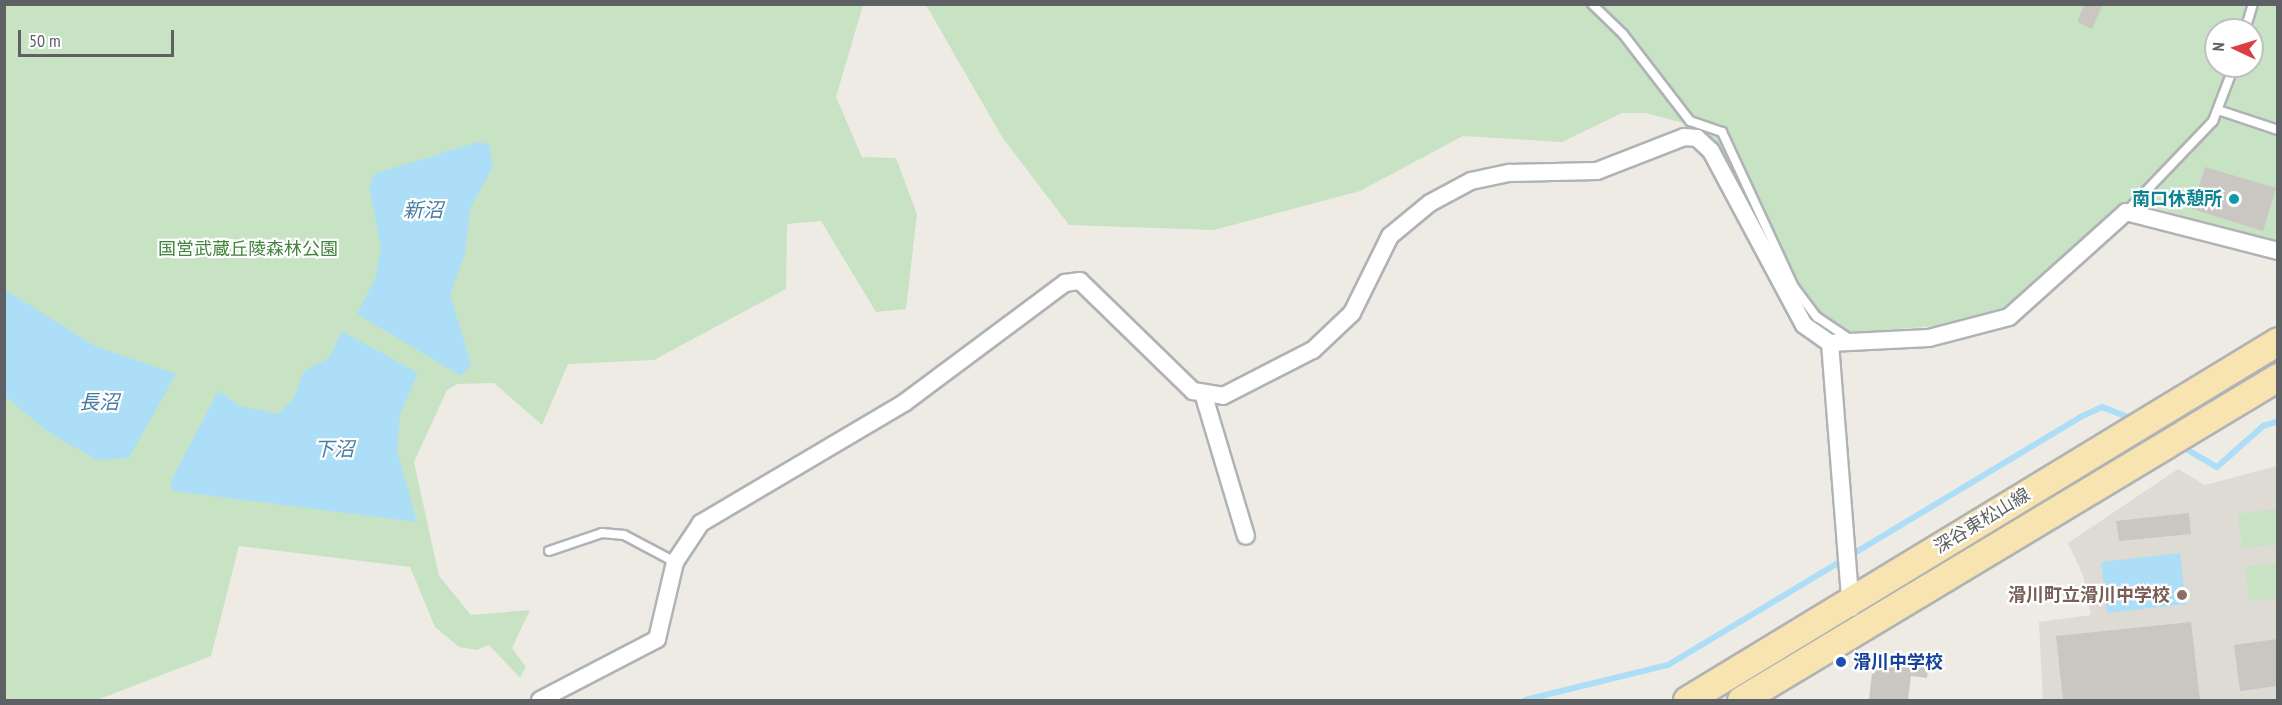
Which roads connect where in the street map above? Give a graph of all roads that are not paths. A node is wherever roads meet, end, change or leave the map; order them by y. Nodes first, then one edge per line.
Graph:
1 (1592, 4) edge
2 (2230, 78) edge
3 (2218, 110) junction
4 (2277, 130) edge
5 (2126, 212) junction
6 (2277, 251) edge
7 (2277, 341) edge
8 (1830, 343) junction
9 (1857, 344) junction
10 (2277, 377) edge
11 (1203, 393) junction
12 (1246, 536) dead end
13 (549, 551) dead end
14 (675, 562) junction
15 (1850, 601) junction
16 (1854, 632) junction
17 (540, 700) edge
18 (1687, 700) edge
19 (1741, 700) edge

1 - 9 lane
2 - 3 lane
3 - 4 lane
3 - 5 lane
5 - 6 street
5 - 9 street
7 - 15 main road, 深谷東松山線
8 - 9 street
8 - 11 street
8 - 15 street
10 - 16 main road, 深谷東松山線
11 - 12 street
11 - 14 street
13 - 14 lane
14 - 17 street
15 - 16 street
15 - 18 main road, 深谷東松山線
16 - 19 main road, 深谷東松山線

